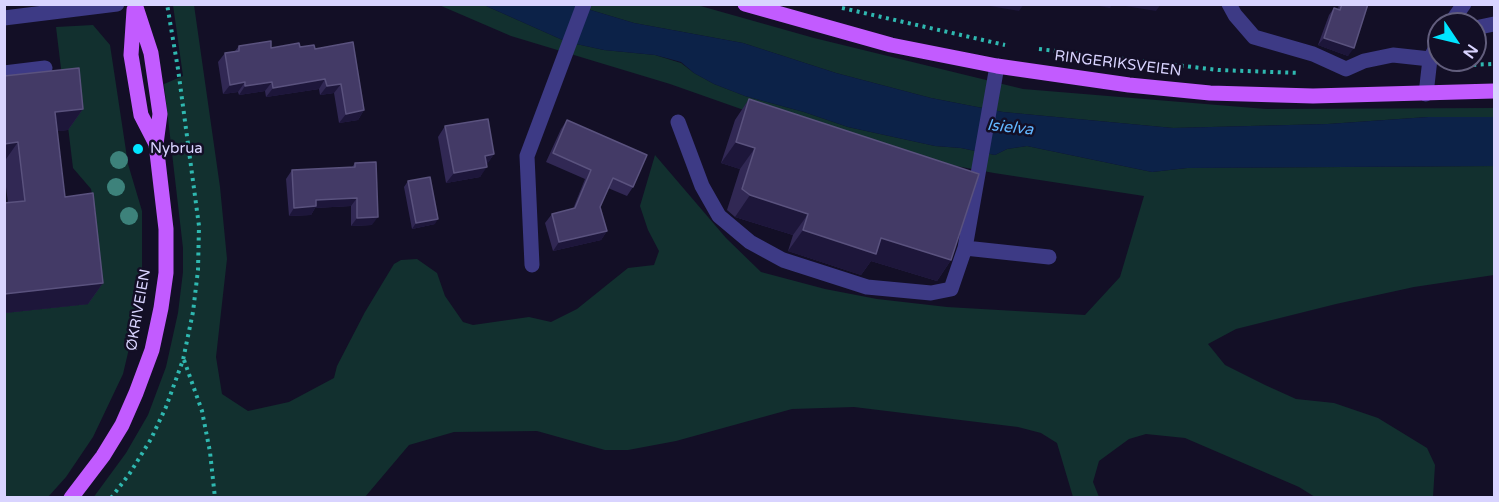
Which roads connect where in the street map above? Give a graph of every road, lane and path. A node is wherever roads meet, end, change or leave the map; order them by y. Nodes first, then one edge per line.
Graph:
1 (117, 4) edge
2 (135, 4) edge
3 (745, 4) edge
4 (1229, 4) edge
5 (584, 5) edge
6 (839, 7) dead end
7 (4, 18) edge
8 (1015, 47) dead end
9 (1037, 49) dead end
10 (1427, 59) edge
11 (997, 66) junction
12 (45, 68) dead end
13 (1429, 72) edge
14 (1301, 73) dead end
15 (4, 74) edge
16 (1494, 91) edge
17 (1426, 94) junction
18 (678, 122) dead end
19 (965, 248) junction
20 (1049, 257) dead end
21 (532, 265) dead end
22 (183, 360) dead end
23 (71, 498) edge
24 (215, 498) edge

1 - 7 street
2 - 23 main road, ØKRIVEIEN
3 - 11 main road, RINGERIKSVEIEN
4 - 10 street
5 - 21 street
6 - 8 path
9 - 14 path
11 - 17 main road, RINGERIKSVEIEN
11 - 19 street
12 - 15 street
13 - 17 street
16 - 17 main road, RINGERIKSVEIEN
18 - 19 street
19 - 20 street
22 - 24 path

